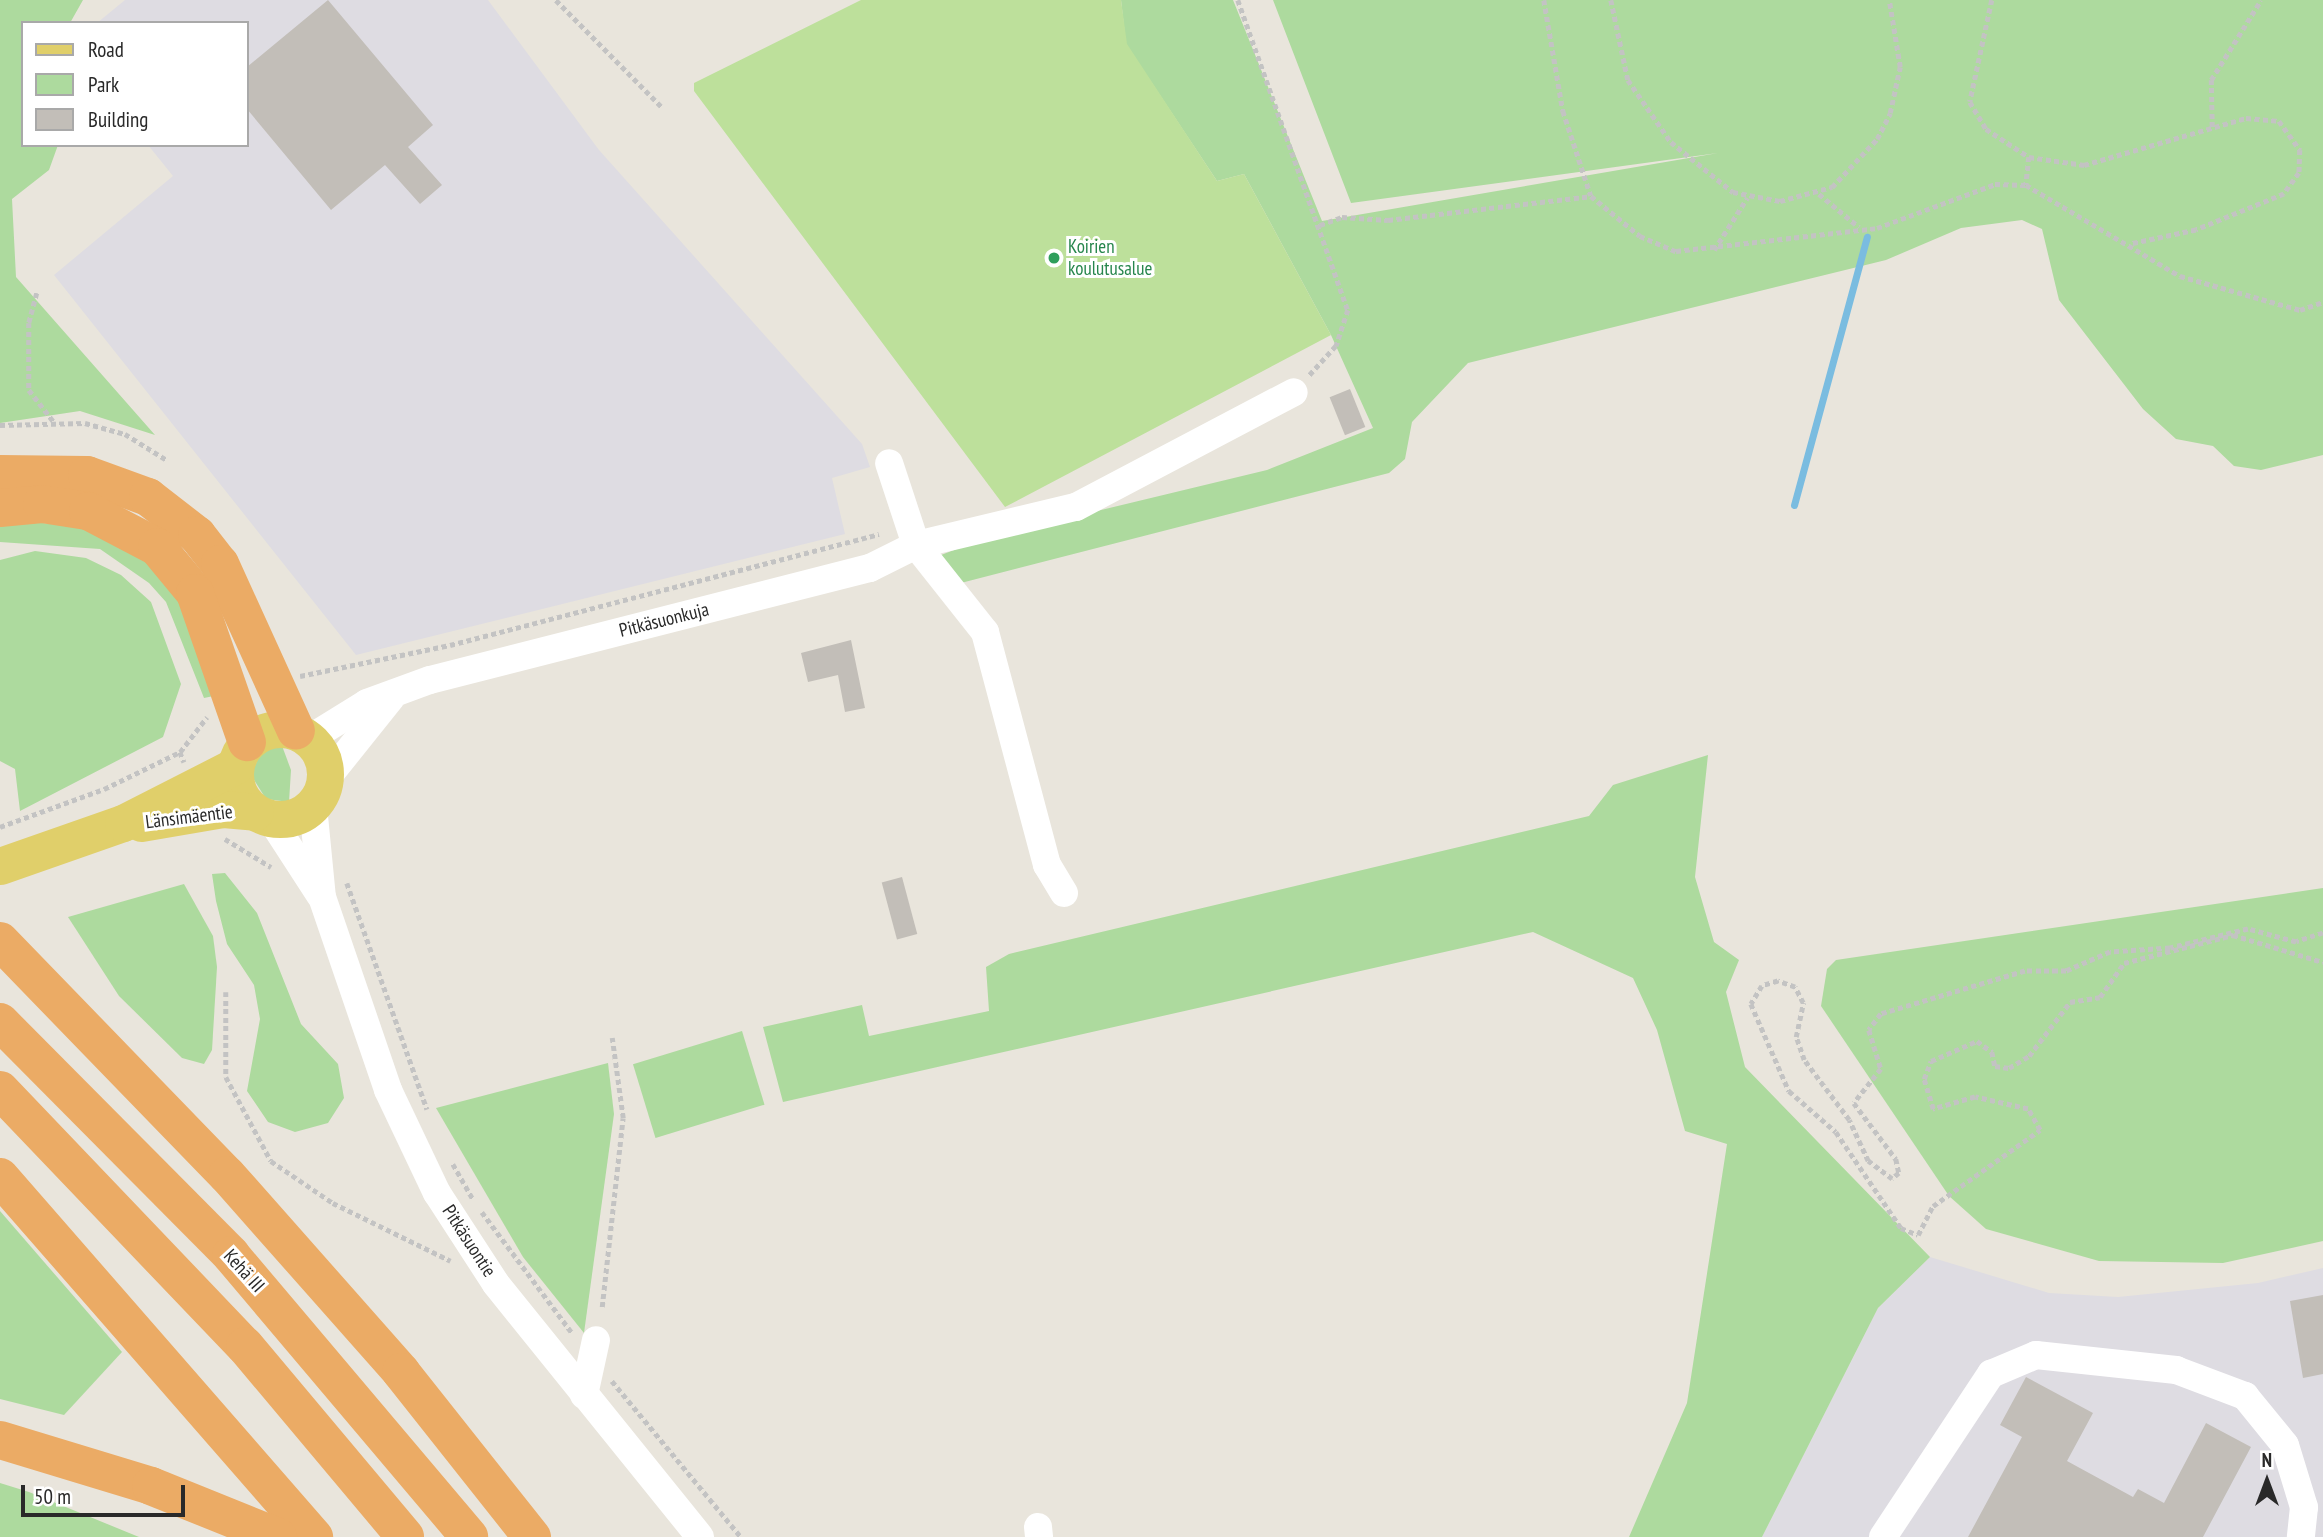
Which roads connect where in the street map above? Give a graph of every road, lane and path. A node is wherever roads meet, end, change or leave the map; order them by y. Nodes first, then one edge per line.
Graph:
1 (556, 0) edge
2 (1238, 0) edge
3 (1544, 0) edge
4 (1611, 0) edge
5 (1889, 0) edge
6 (1992, 0) edge
7 (2262, 0) edge
8 (663, 108) dead end
9 (2212, 127) junction
10 (2029, 157) junction
11 (2026, 185) junction
12 (1819, 194) junction
13 (1591, 197) junction
14 (1747, 198) junction
15 (1320, 225) junction
16 (1860, 228) junction
17 (2129, 244) junction
18 (1714, 250) junction
19 (37, 293) dead end
20 (2323, 302) edge
21 (1294, 392) joint
22 (54, 422) junction
23 (0, 425) edge
24 (167, 460) dead end
25 (889, 463) dead end
26 (0, 474) edge
27 (0, 508) edge
28 (913, 535) junction
29 (253, 691) junction
30 (391, 698) junction
31 (303, 735) junction
32 (180, 752) dead end
33 (241, 754) junction
34 (319, 792) junction
35 (262, 815) junction
36 (123, 823) junction
37 (0, 866) edge
38 (1063, 893) dead end
39 (322, 897) junction
40 (2323, 933) edge
41 (0, 941) edge
42 (2323, 962) edge
43 (226, 992) dead end
44 (0, 1022) edge
45 (612, 1038) dead end
46 (0, 1090) edge
47 (0, 1177) edge
48 (496, 1284) junction
49 (602, 1307) dead end
50 (596, 1340) dead end
51 (584, 1395) junction
52 (0, 1440) edge
53 (278, 1537) edge
54 (314, 1537) edge
55 (405, 1537) edge
56 (468, 1537) edge
57 (532, 1537) edge
58 (700, 1537) edge
59 (1883, 1537) edge
60 (2301, 1537) edge

1 - 8 path
2 - 15 path
3 - 13 path
4 - 14 path
5 - 12 path
6 - 10 path
7 - 9 path
9 - 10 path
9 - 17 path
10 - 11 path
11 - 16 path
11 - 17 path
12 - 14 path
12 - 16 path
13 - 15 path
13 - 18 path
14 - 18 path
15 - 21 path
16 - 18 path
17 - 20 path
19 - 22 path
21 - 28 street, Pitkäsuonkuja
22 - 23 path
22 - 24 path
25 - 28 street
26 - 29 highway
27 - 29 highway
28 - 29 path
28 - 30 street, Pitkäsuonkuja
28 - 38 street
29 - 31 highway
29 - 32 path
29 - 33 highway
30 - 31 street, Pitkäsuonkuja
30 - 34 street, Pitkäsuonkuja
31 - 33 main road
31 - 34 main road
33 - 35 main road
33 - 36 main road, Länsimäentie
34 - 35 main road
34 - 39 street, Pitkäsuontie
35 - 36 main road, Länsimäentie
35 - 39 street, Pitkäsuontie
36 - 37 main road, Länsimäentie
39 - 48 street, Pitkäsuontie
40 - 42 path
41 - 57 highway
43 - 48 path
44 - 56 highway, Kehä III
45 - 49 path
46 - 55 highway
47 - 54 highway
48 - 51 street, Pitkäsuontie
50 - 51 street
51 - 58 street, Pitkäsuontie
52 - 53 highway
59 - 60 street

